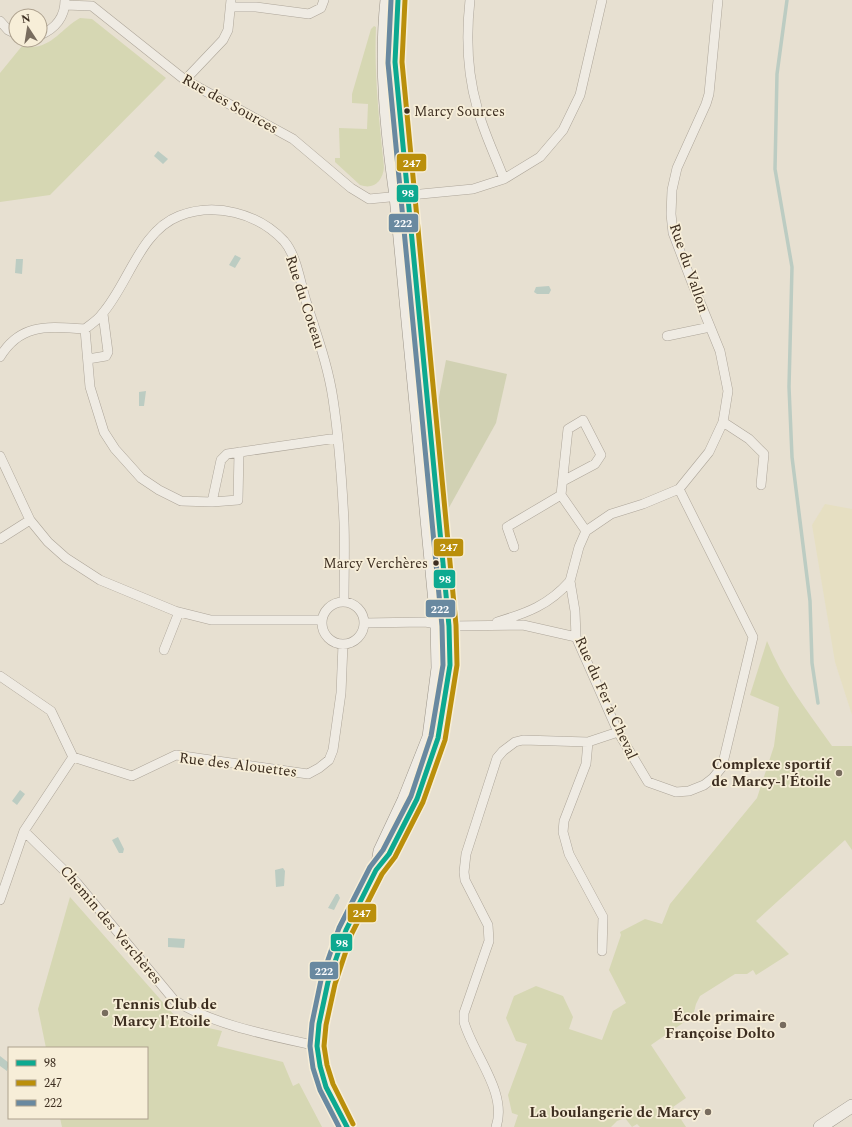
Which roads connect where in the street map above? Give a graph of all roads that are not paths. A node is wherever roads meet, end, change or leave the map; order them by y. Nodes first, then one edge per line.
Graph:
1 (324, 0) edge
2 (387, 0) edge
3 (398, 0) edge
4 (470, 0) edge
5 (602, 0) edge
6 (718, 0) edge
7 (65, 2) edge
8 (231, 3) edge
9 (0, 21) edge
10 (8, 30) edge
11 (48, 31) edge
12 (185, 80) junction
13 (504, 179) junction
14 (401, 195) junction
15 (102, 314) junction
16 (710, 327) junction
17 (85, 329) junction
18 (667, 336) dead end
19 (0, 357) edge
20 (88, 359) junction
21 (723, 422) junction
22 (337, 438) junction
23 (239, 452) junction
24 (0, 456) edge
25 (563, 481) junction
26 (761, 484) dead end
27 (679, 489) junction
28 (561, 495) junction
29 (212, 502) junction
30 (30, 520) junction
31 (586, 531) junction
32 (0, 539) edge
33 (514, 547) dead end
34 (570, 581) junction
35 (344, 602) junction
36 (179, 612) junction
37 (322, 620) junction
38 (364, 622) junction
39 (443, 624) junction
40 (486, 625) junction
41 (576, 637) junction
42 (342, 644) junction
43 (164, 650) dead end
44 (0, 676) edge
45 (618, 732) junction
46 (588, 742) junction
47 (73, 757) junction
48 (24, 830) junction
49 (0, 900) edge
50 (602, 951) dead end
51 (317, 1046) junction
52 (852, 1106) edge
53 (347, 1127) edge
54 (496, 1127) edge
55 (820, 1127) edge

1 - 8 street
2 - 14 main road
3 - 14 main road
4 - 13 street
5 - 13 street
6 - 16 street, Rue du Vallon
7 - 11 street, Rue des Sources
7 - 12 street, Rue des Sources
8 - 12 street
9 - 10 street
12 - 14 street, Rue des Sources
13 - 14 street
14 - 39 main road
15 - 17 street, Rue du Coteau
15 - 20 street
15 - 22 street, Rue du Coteau
16 - 18 street, Rue du Vallon
16 - 21 street, Rue du Vallon
17 - 19 street
17 - 20 street
20 - 29 street
21 - 26 street
21 - 27 street, Rue du Vallon
22 - 23 street
22 - 35 street, Rue du Coteau
23 - 29 street
23 - 29 street
24 - 30 street
25 - 25 street
25 - 28 street
27 - 31 street, Rue du Vallon
27 - 45 street, Rue du Fer à Cheval
28 - 31 street
28 - 33 street
30 - 32 street
30 - 36 street
31 - 34 street
34 - 40 street
34 - 41 street, Rue du Fer à Cheval
35 - 37 street
35 - 38 street
36 - 37 street
36 - 43 street
37 - 42 street
38 - 39 street
38 - 42 street
39 - 40 street
39 - 51 main road
40 - 41 street
41 - 45 street, Rue du Fer à Cheval
42 - 47 street, Rue des Alouettes
44 - 47 street
45 - 46 street
46 - 50 street
46 - 54 street
47 - 48 street
48 - 49 street
48 - 51 street, Chemin des Verchères
51 - 53 main road
52 - 55 main road

